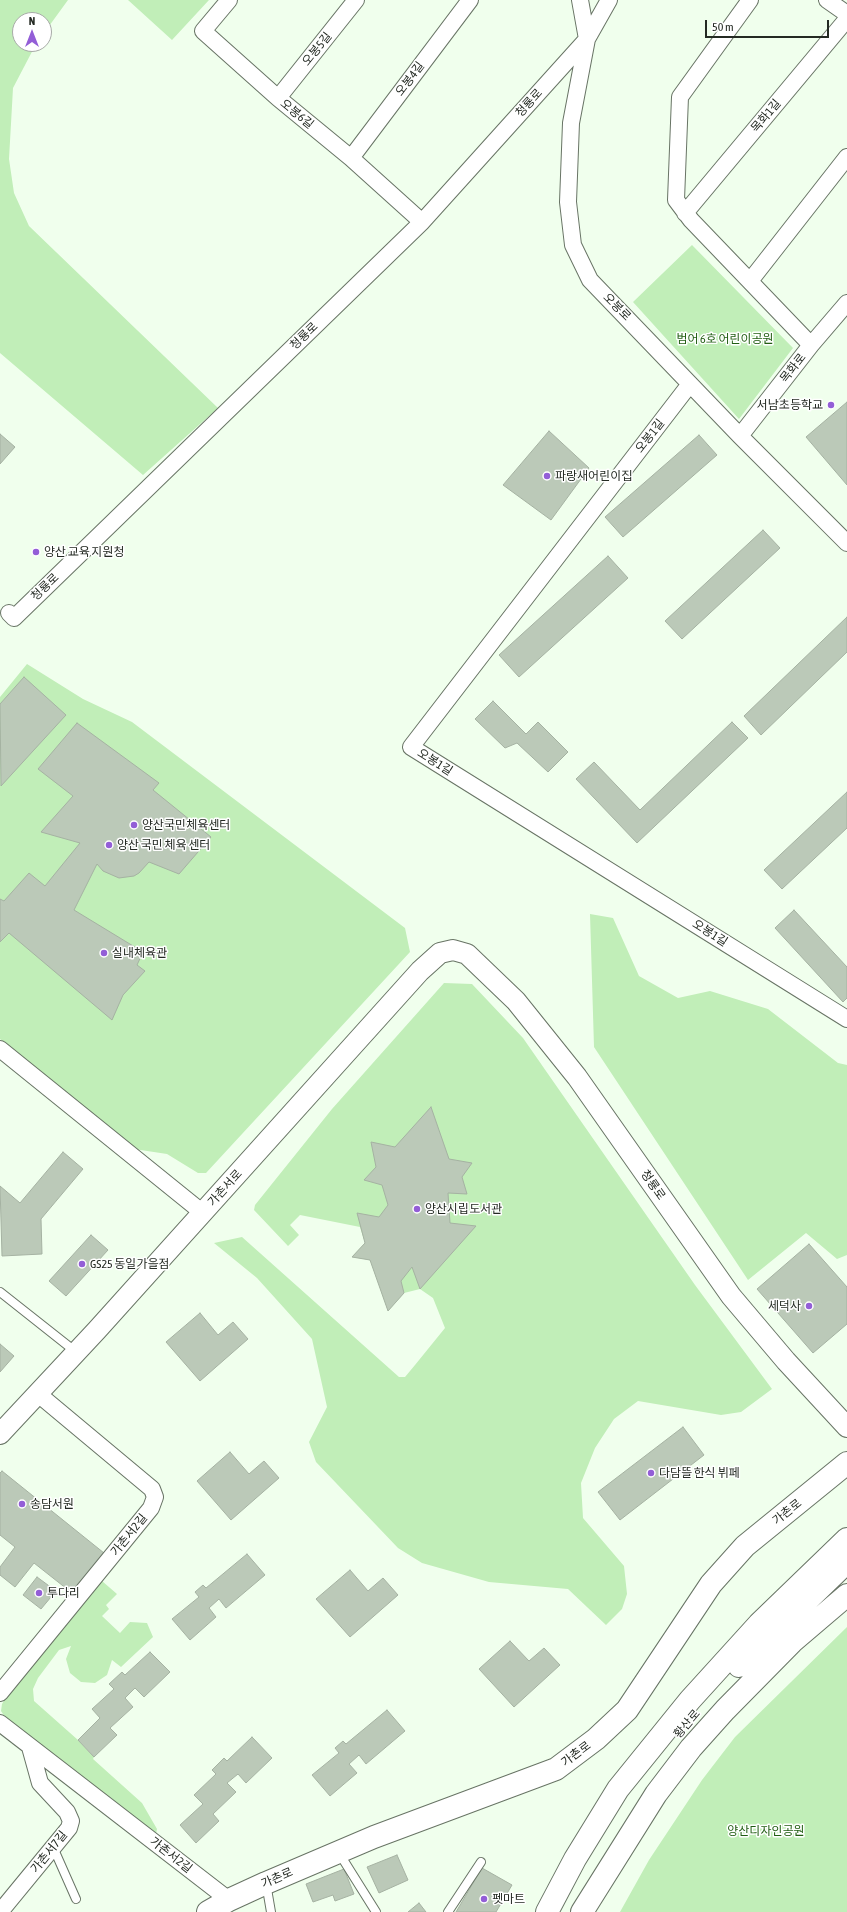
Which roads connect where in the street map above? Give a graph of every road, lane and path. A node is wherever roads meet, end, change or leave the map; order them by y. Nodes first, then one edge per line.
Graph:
1 (228, 0) edge
2 (356, 0) edge
3 (580, 0) edge
4 (609, 0) edge
5 (750, 0) edge
6 (827, 0) edge
7 (463, 2) edge
8 (847, 14) edge
9 (847, 19) edge
10 (587, 39) junction
11 (278, 98) junction
12 (847, 157) edge
13 (351, 158) junction
14 (686, 212) junction
15 (422, 222) junction
16 (750, 281) junction
17 (847, 303) edge
18 (811, 345) junction
19 (690, 384) junction
20 (740, 436) junction
21 (847, 543) edge
22 (9, 613) dead end
23 (454, 950) joint
24 (847, 1019) edge
25 (0, 1049) edge
26 (203, 1213) junction
27 (0, 1292) edge
28 (76, 1352) junction
29 (37, 1393) junction
30 (847, 1427) edge
31 (0, 1434) edge
32 (847, 1463) edge
33 (847, 1539) edge
34 (847, 1562) edge
35 (847, 1595) edge
36 (0, 1693) edge
37 (0, 1723) edge
38 (30, 1746) junction
39 (53, 1847) junction
40 (339, 1852) junction
41 (482, 1862) dead end
42 (266, 1883) junction
43 (76, 1899) dead end
44 (229, 1900) junction
45 (0, 1912) edge
46 (208, 1912) edge
47 (271, 1912) edge
48 (376, 1912) edge
49 (448, 1912) edge
50 (547, 1912) edge
51 (560, 1912) edge
52 (582, 1912) edge

1 - 11 street, 오봉6길
2 - 11 street, 오봉5길
3 - 10 street
4 - 10 street, 오봉로
5 - 14 street
6 - 8 street
7 - 13 street, 오봉4길
9 - 14 street, 목화1길
10 - 15 street, 청룡로
10 - 19 street, 오봉로
11 - 13 street, 오봉6길
12 - 16 street
13 - 15 street, 오봉6길
14 - 16 street
15 - 22 street, 청룡로
16 - 18 street
17 - 18 street, 목화로
18 - 20 street, 목화로
19 - 20 street, 오봉로
19 - 24 street, 오봉1길
20 - 21 street, 오봉로
23 - 26 street, 가촌서로
23 - 30 street, 청룡로
25 - 26 street
26 - 28 street, 가촌서로
27 - 28 lane
28 - 29 street, 가촌서로
29 - 31 street, 가촌서로
29 - 36 street, 가촌서2길
32 - 40 main road, 가촌로
33 - 50 main road
34 - 51 main road, 황산로
35 - 52 main road
37 - 38 street, 가촌서2길
38 - 39 street, 가촌서7길
38 - 44 street, 가촌서2길
39 - 43 lane
39 - 45 street, 가촌서7길
40 - 42 main road, 가촌로
40 - 48 lane
41 - 49 lane
42 - 44 main road, 가촌로
42 - 47 lane
44 - 46 main road, 가촌로

